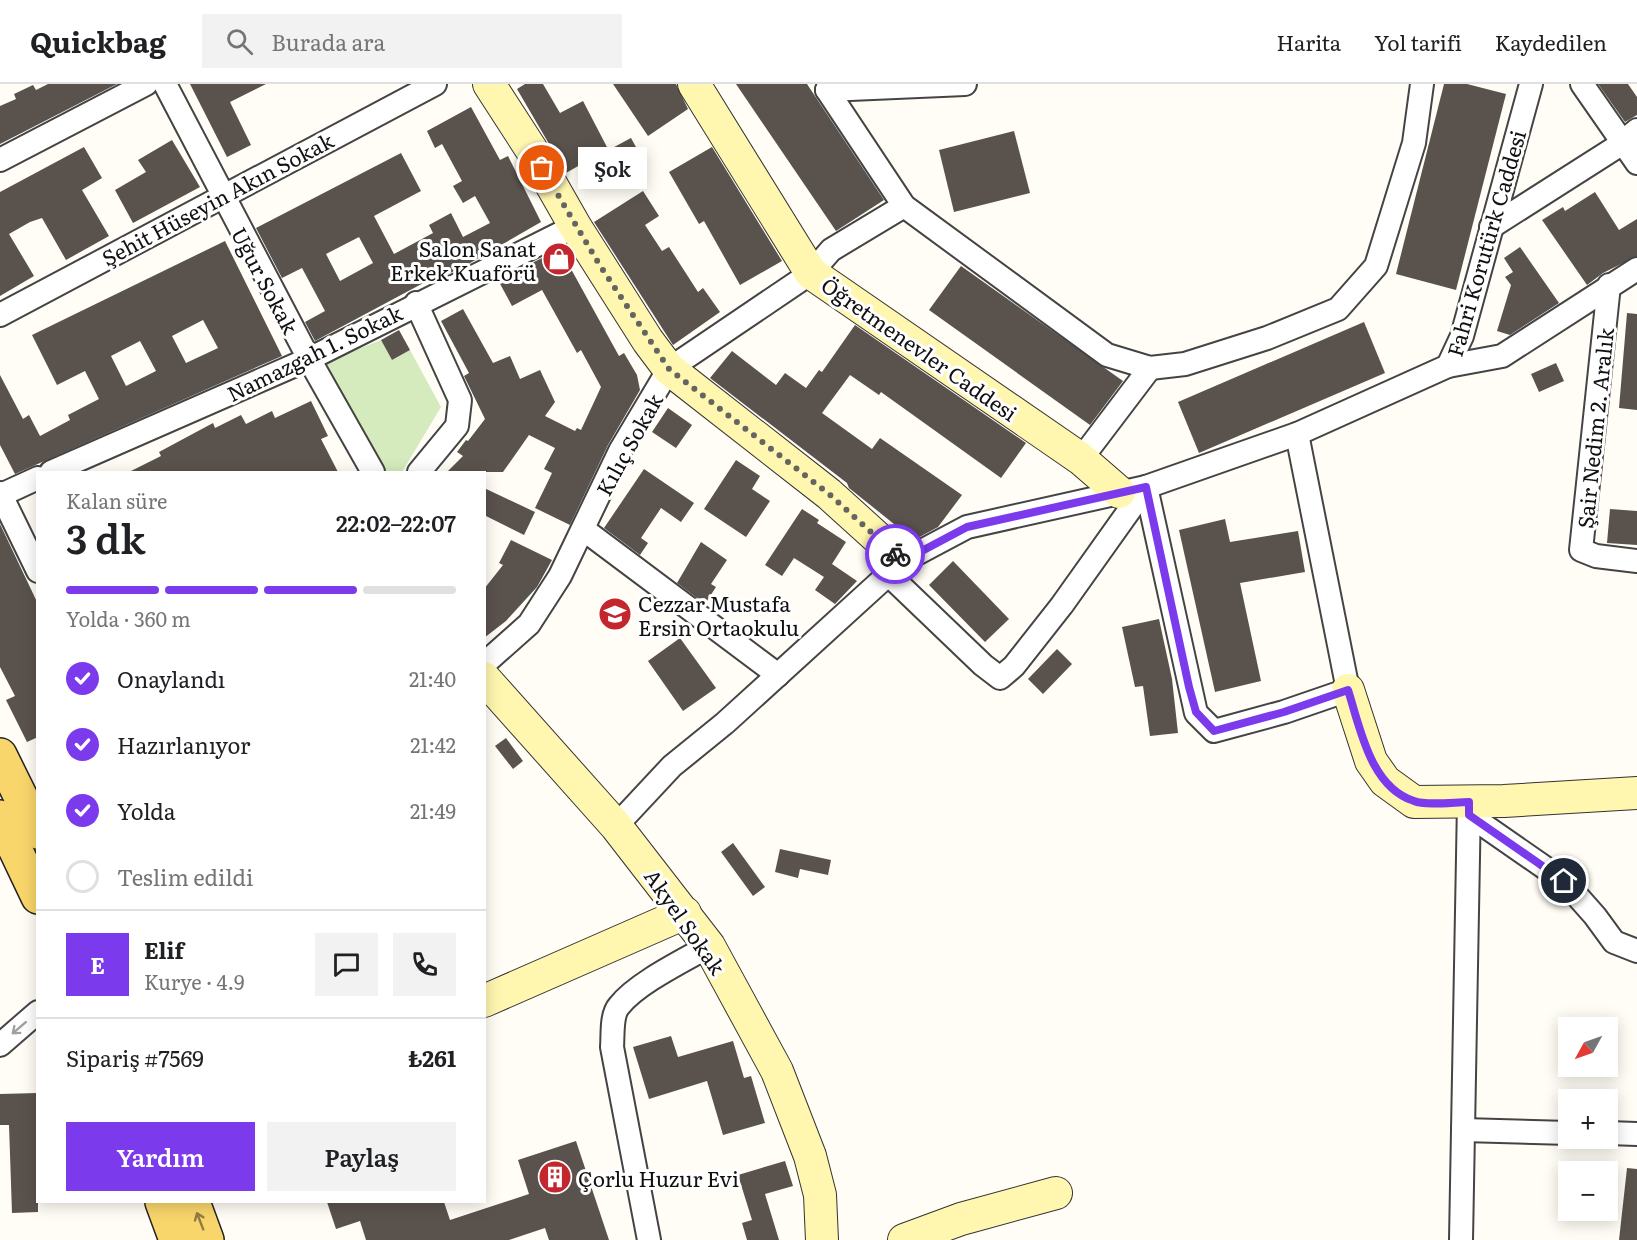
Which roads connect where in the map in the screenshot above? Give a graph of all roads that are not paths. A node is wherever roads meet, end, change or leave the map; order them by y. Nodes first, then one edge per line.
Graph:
1 (146, 84) edge
2 (165, 84) edge
3 (435, 84) edge
4 (489, 84) edge
5 (694, 84) edge
6 (965, 84) edge
7 (1422, 84) edge
8 (1531, 84) edge
9 (1582, 84) edge
10 (1630, 135) edge
11 (0, 160) edge
12 (1637, 163) edge
13 (221, 195) junction
14 (904, 206) junction
15 (575, 226) junction
16 (1491, 227) junction
17 (1637, 268) edge
18 (811, 273) junction
19 (1609, 285) junction
20 (416, 303) junction
21 (0, 315) edge
22 (309, 358) junction
23 (1448, 366) junction
24 (1150, 368) junction
25 (669, 369) junction
26 (1297, 434) junction
27 (1081, 459) junction
28 (53, 471) edge
29 (372, 471) edge
30 (420, 471) edge
31 (36, 479) edge
32 (1133, 490) junction
33 (0, 494) edge
34 (583, 528) junction
35 (1637, 561) edge
36 (36, 567) edge
37 (896, 568) junction
38 (486, 662) edge
39 (778, 675) junction
40 (486, 680) edge
41 (1348, 690) junction
42 (0, 755) edge
43 (1637, 794) edge
44 (1469, 808) junction
45 (20, 814) edge
46 (616, 826) junction
47 (19, 854) edge
48 (36, 892) edge
49 (685, 913) junction
50 (709, 946) junction
51 (1637, 951) edge
52 (486, 1000) edge
53 (36, 1014) edge
54 (0, 1044) edge
55 (1463, 1130) junction
56 (1558, 1132) edge
57 (1618, 1133) edge
58 (1637, 1134) edge
59 (1056, 1193) dead end
60 (162, 1203) edge
61 (193, 1203) edge
62 (176, 1240) edge
63 (207, 1240) edge
64 (650, 1240) edge
65 (822, 1240) edge
66 (904, 1240) edge
67 (1461, 1240) edge

1 - 11 street
2 - 13 street, Uğur Sokak
3 - 13 street, Şehit Hüseyin Akın Sokak
4 - 15 street
5 - 18 street, Öğretmenevler Caddesi
6 - 14 street
7 - 24 street
8 - 16 street, Fahri Korutürk Caddesi
9 - 10 street
10 - 12 street
10 - 16 street
13 - 21 street, Şehit Hüseyin Akın Sokak
13 - 22 street, Uğur Sokak
14 - 18 street, Kılıç Sokak
14 - 24 street
15 - 20 street, Namazgah 1. Sokak
15 - 25 street
16 - 23 street, Fahri Korutürk Caddesi
17 - 19 street
18 - 25 street, Kılıç Sokak
18 - 27 street, Öğretmenevler Caddesi
19 - 23 street
19 - 35 street, Şair Nedim 2. Aralık
20 - 22 street, Namazgah 1. Sokak
20 - 30 street
22 - 28 street, Namazgah 1. Sokak
22 - 29 street, Uğur Sokak
23 - 26 street, Fahri Korutürk Caddesi
24 - 27 street
25 - 34 street, Kılıç Sokak
25 - 37 street
26 - 32 street, Fahri Korutürk Caddesi
26 - 41 street
27 - 32 street, Öğretmenevler Caddesi
31 - 33 street
32 - 37 street, Fahri Korutürk Caddesi
32 - 37 street
32 - 41 street
33 - 36 street
34 - 38 street, Kılıç Sokak
34 - 39 street
37 - 39 street, Fahri Korutürk Caddesi
39 - 46 street, Fahri Korutürk Caddesi
40 - 46 street, Akyel Sokak
41 - 44 street
42 - 45 main road
43 - 44 street
44 - 51 street
44 - 55 street
45 - 47 main road
46 - 49 street, Akyel Sokak
47 - 48 main road
49 - 50 street, Akyel Sokak
49 - 52 street
50 - 64 street
50 - 65 street, Akyel Sokak
53 -> 54 street
55 - 56 street
55 - 67 street
57 - 58 street
59 - 66 street
60 - 62 main road
63 -> 61 main road

